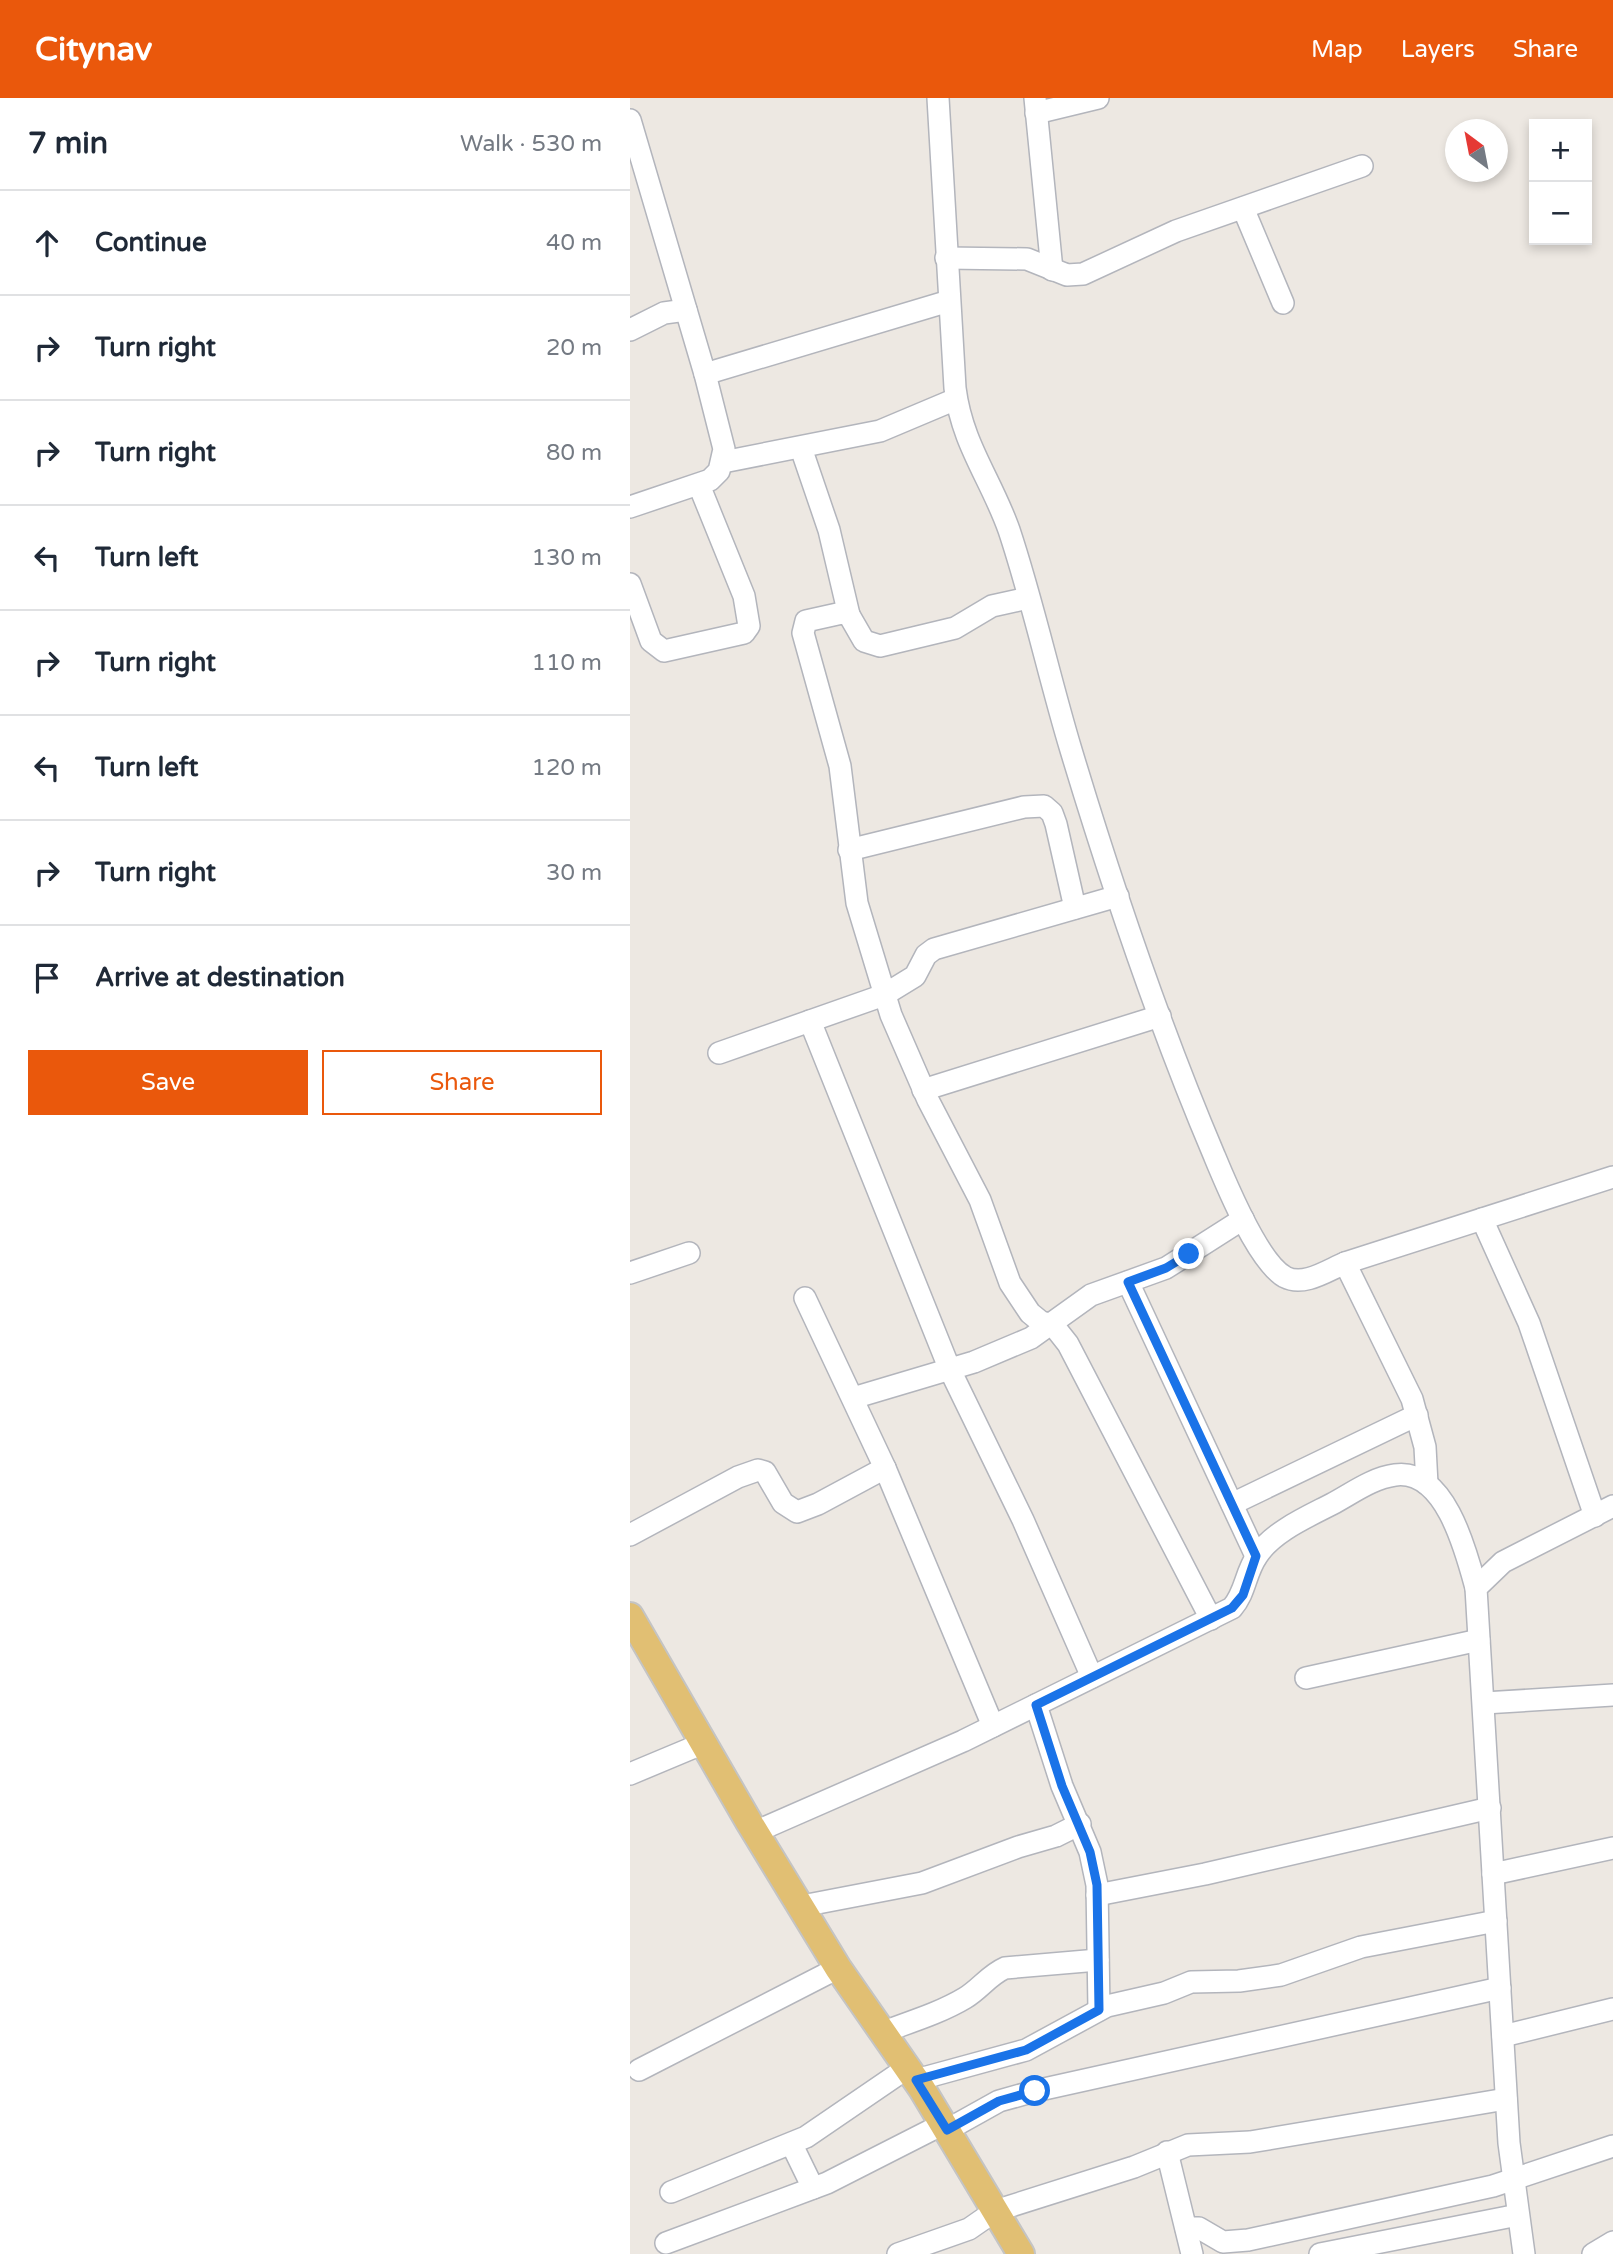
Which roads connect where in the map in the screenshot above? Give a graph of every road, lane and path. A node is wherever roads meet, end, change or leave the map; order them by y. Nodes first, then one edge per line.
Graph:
1 (938, 98) edge
2 (1098, 98) edge
3 (1035, 105) edge
4 (630, 120) edge
5 (1362, 166) dead end
6 (1243, 208) junction
7 (946, 258) junction
8 (1052, 270) junction
9 (949, 301) junction
10 (1283, 303) dead end
11 (686, 310) junction
12 (630, 330) edge
13 (705, 374) junction
14 (956, 399) junction
15 (801, 448) junction
16 (723, 462) junction
17 (699, 485) junction
18 (630, 507) edge
19 (630, 584) edge
20 (1028, 598) junction
21 (849, 615) junction
22 (849, 850) junction
23 (1118, 896) junction
24 (1075, 908) junction
25 (884, 995) junction
26 (1160, 1016) junction
27 (810, 1021) junction
28 (719, 1053) dead end
29 (923, 1090) junction
30 (1613, 1177) edge
31 (1244, 1219) junction
32 (1482, 1219) junction
33 (690, 1253) dead end
34 (1345, 1263) junction
35 (630, 1273) edge
36 (1128, 1282) junction
37 (805, 1298) dead end
38 (1053, 1325) junction
39 (950, 1370) junction
40 (853, 1398) junction
41 (1417, 1415) junction
42 (885, 1468) junction
43 (1427, 1484) junction
44 (1232, 1504) junction
45 (1604, 1511) edge
46 (630, 1535) edge
47 (1256, 1556) junction
48 (1475, 1588) junction
49 (630, 1616) edge
50 (1211, 1619) junction
51 (1479, 1640) junction
52 (1092, 1677) junction
53 (1306, 1678) dead end
54 (1613, 1695) edge
55 (1484, 1703) junction
56 (1036, 1705) junction
57 (993, 1726) junction
58 (704, 1743) junction
59 (630, 1774) edge
60 (1490, 1808) junction
61 (1080, 1824) junction
62 (755, 1832) junction
63 (1613, 1848) edge
64 (1493, 1874) junction
65 (1097, 1895) junction
66 (802, 1906) junction
67 (1496, 1921) junction
68 (1098, 1960) junction
69 (838, 1968) junction
70 (1500, 1988) junction
71 (1099, 2010) junction
72 (1613, 2010) edge
73 (883, 2032) junction
74 (1503, 2036) junction
75 (639, 2070) dead end
76 (911, 2074) junction
77 (1506, 2099) junction
78 (945, 2127) junction
79 (792, 2145) junction
80 (1613, 2146) edge
81 (1167, 2152) junction
82 (1513, 2180) junction
83 (813, 2188) junction
84 (671, 2192) dead end
85 (995, 2211) junction
86 (1518, 2215) junction
87 (1186, 2228) junction
88 (1613, 2242) edge
89 (666, 2243) dead end
90 (898, 2254) edge
91 (1021, 2254) edge
92 (1192, 2254) edge
93 (1320, 2254) edge
94 (1524, 2254) edge
95 (1593, 2254) edge

1 - 7 street
2 - 3 street
3 - 8 street
4 - 11 street
5 - 6 street
6 - 8 street
6 - 10 street
7 - 8 street
7 - 9 street
9 - 13 street
9 - 14 street
11 - 12 street
11 - 13 street
13 - 16 street
14 - 15 street
14 - 20 street
15 - 16 street
15 - 21 street
16 - 17 street
17 - 18 street
17 - 19 street
20 - 21 street
20 - 23 street
21 - 22 street
22 - 24 street
22 - 25 street
23 - 24 street
23 - 26 street
24 - 25 street
25 - 27 street
25 - 29 street
26 - 29 street
26 - 31 street
27 - 28 street
27 - 39 street
29 - 38 street
30 - 32 street
31 - 34 street
31 - 36 street
32 - 34 street
32 - 45 street
33 - 35 street
34 - 41 street
36 - 38 street
36 - 44 street
37 - 40 street
38 - 39 street
38 - 50 street
39 - 40 street
39 - 52 street
40 - 42 street
41 - 43 street
41 - 44 street
42 - 46 street
42 - 57 street
43 - 47 street
43 - 48 street
44 - 47 street
45 - 48 street
47 - 50 street
48 - 51 street
49 - 58 main road
50 - 52 street
51 - 53 street
51 - 55 street
52 - 56 street
54 - 55 street
55 - 60 street
56 - 57 street
56 - 61 street
57 - 62 street
58 - 59 street
58 - 62 main road
60 - 64 street
60 - 65 street
61 - 65 street
61 - 66 street
62 - 66 main road
63 - 64 street
64 - 67 street
65 - 68 street
66 - 69 main road
67 - 70 street
67 - 71 street
68 - 71 street
68 - 73 street
69 - 73 main road
69 - 75 street
70 - 74 street
70 - 78 street
71 - 76 street
72 - 74 street
73 - 76 main road
74 - 77 street
76 - 78 main road
76 - 79 street
77 - 81 street
77 - 82 street
78 - 83 street
78 - 85 main road
79 - 83 street
79 - 84 street
80 - 82 street
81 - 85 street
81 - 87 street
82 - 86 street
82 - 87 street
83 - 89 street
85 - 90 street
85 - 91 main road
86 - 93 street
86 - 94 street
87 - 92 street
88 - 95 street

